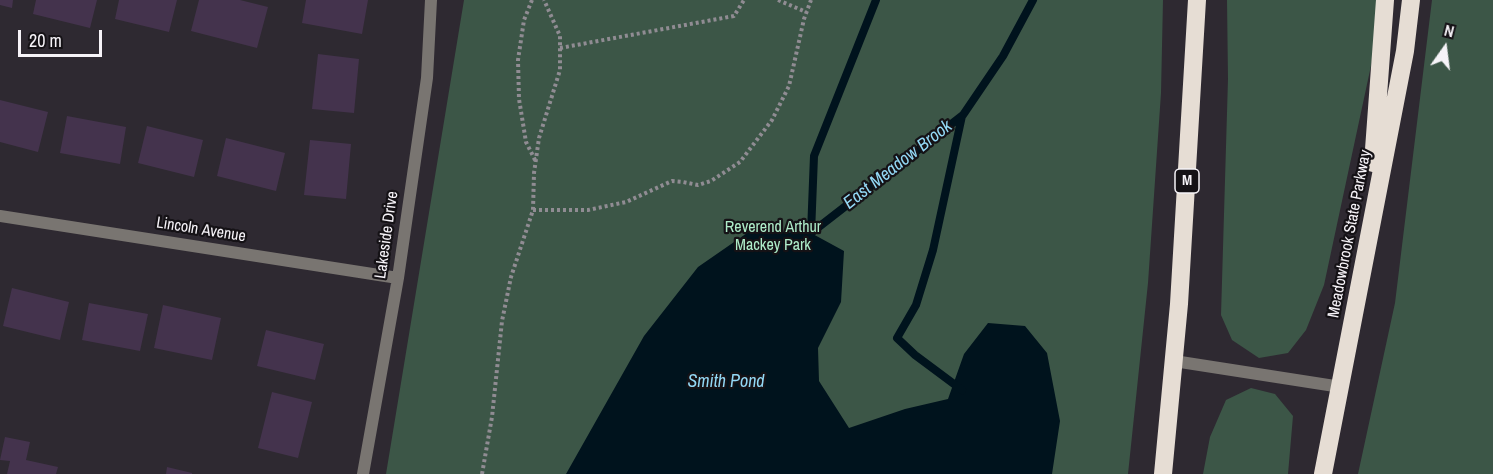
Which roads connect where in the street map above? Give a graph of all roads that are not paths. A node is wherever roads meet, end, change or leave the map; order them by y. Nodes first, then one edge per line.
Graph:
1 (431, 0) edge
2 (1197, 0) edge
3 (1385, 0) edge
4 (1411, 0) edge
5 (0, 216) edge
6 (1368, 240) junction
7 (398, 278) junction
8 (1174, 361) junction
9 (1341, 387) junction
10 (363, 474) edge
11 (1163, 474) edge
12 (1323, 474) edge

1 - 7 street, Lakeside Drive
2 - 8 highway, M
3 - 6 highway
4 - 6 highway, Meadowbrook State Parkway
5 - 7 street, Lincoln Avenue
6 - 9 highway, Meadowbrook State Parkway
7 - 10 street, Lakeside Drive
8 - 9 street
8 - 11 highway, M
9 - 12 highway, Meadowbrook State Parkway

